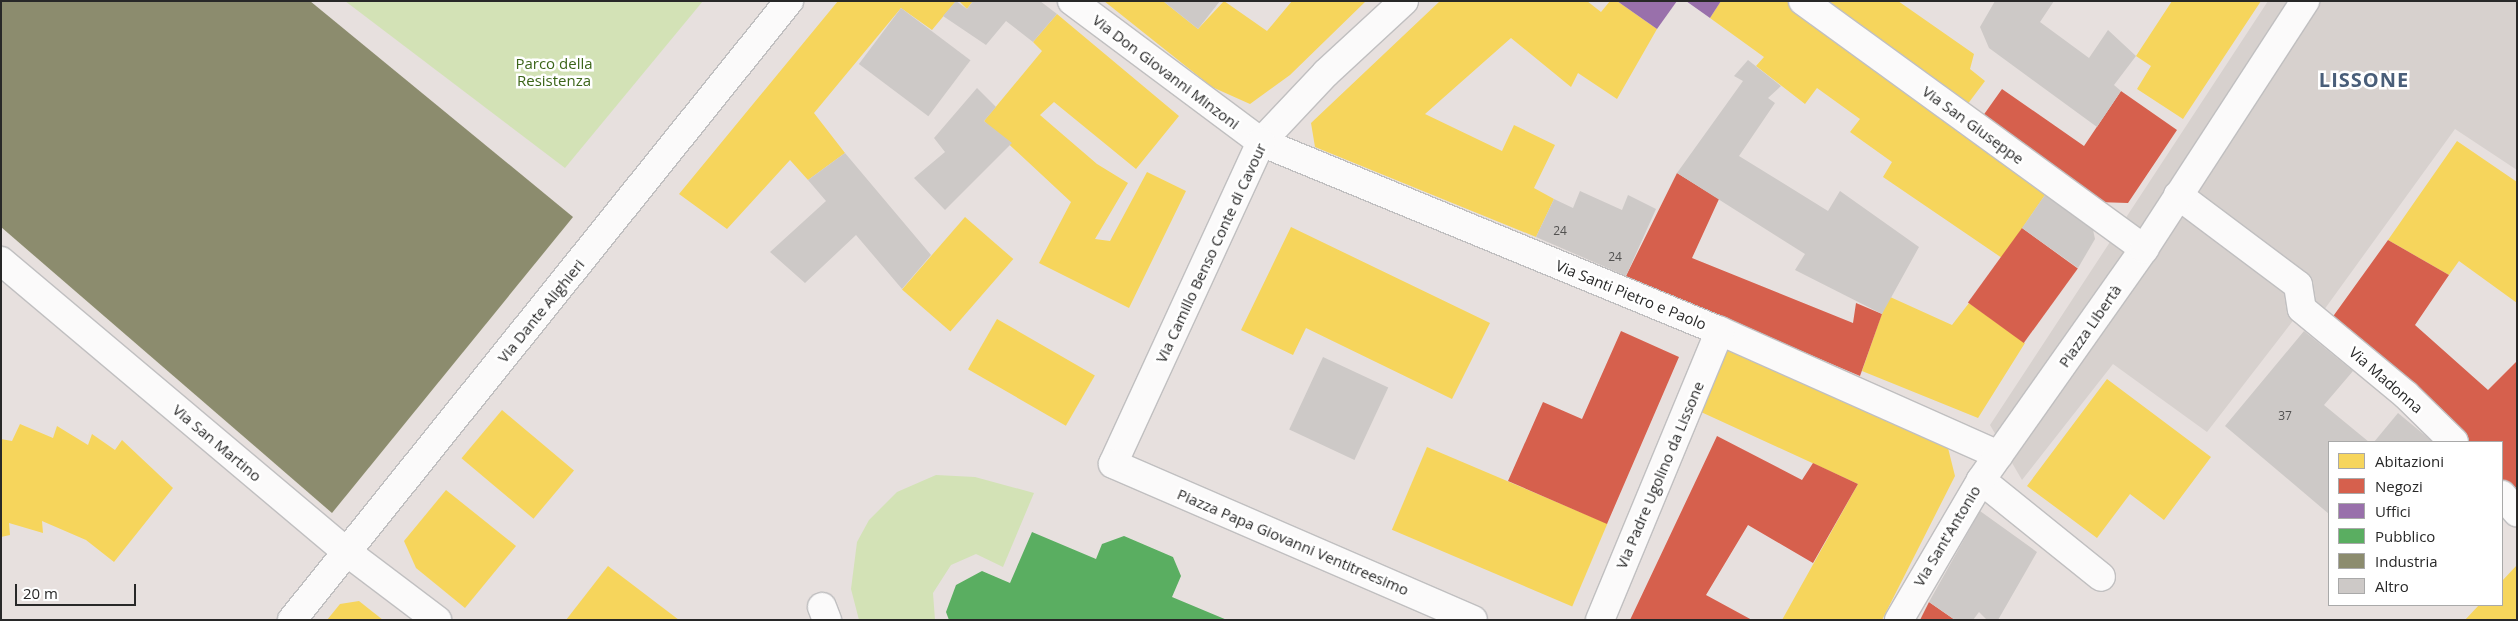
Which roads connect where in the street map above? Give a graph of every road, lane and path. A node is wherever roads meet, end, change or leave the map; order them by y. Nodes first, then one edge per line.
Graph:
1 (789, 1) edge
2 (1072, 1) edge
3 (1404, 1) edge
4 (1804, 1) edge
5 (2305, 1) edge
6 (1261, 142) junction
7 (2178, 195) junction
8 (2144, 249) junction
9 (1, 261) edge
10 (1720, 331) junction
11 (2453, 441) edge
12 (1998, 455) junction
13 (1113, 464) joint
14 (1981, 480) junction
15 (2503, 496) edge
16 (2517, 512) edge
17 (347, 552) junction
18 (2101, 578) dead end
19 (292, 620) edge
20 (437, 620) edge
21 (1473, 620) edge
22 (1600, 620) edge
23 (1899, 620) edge

1 - 17 street, Via Dante Alighieri
2 - 6 street, Via Don Giovanni Minzoni
3 - 6 street, Via Camillo Benso Conte di Cavour
4 - 8 street, Via San Giuseppe
5 - 7 street, Piazza Libertà
6 - 10 street, Via Santi Pietro e Paolo
6 - 13 street, Via Camillo Benso Conte di Cavour
7 - 8 street, Piazza Libertà
7 - 11 street, Via Madonna
8 - 12 street, Piazza Libertà
9 - 17 street, Via San Martino
10 - 12 street, Via Santi Pietro e Paolo
10 - 22 street, Via Padre Ugolino da Lissone
12 - 14 street, Via Sant'Antonio
13 - 21 street, Piazza Papa Giovanni Ventitreesimo
14 - 18 street
14 - 23 street, Via Sant'Antonio
15 - 16 street
17 - 19 street, Via Dante Alighieri
17 - 20 street, Via San Martino

